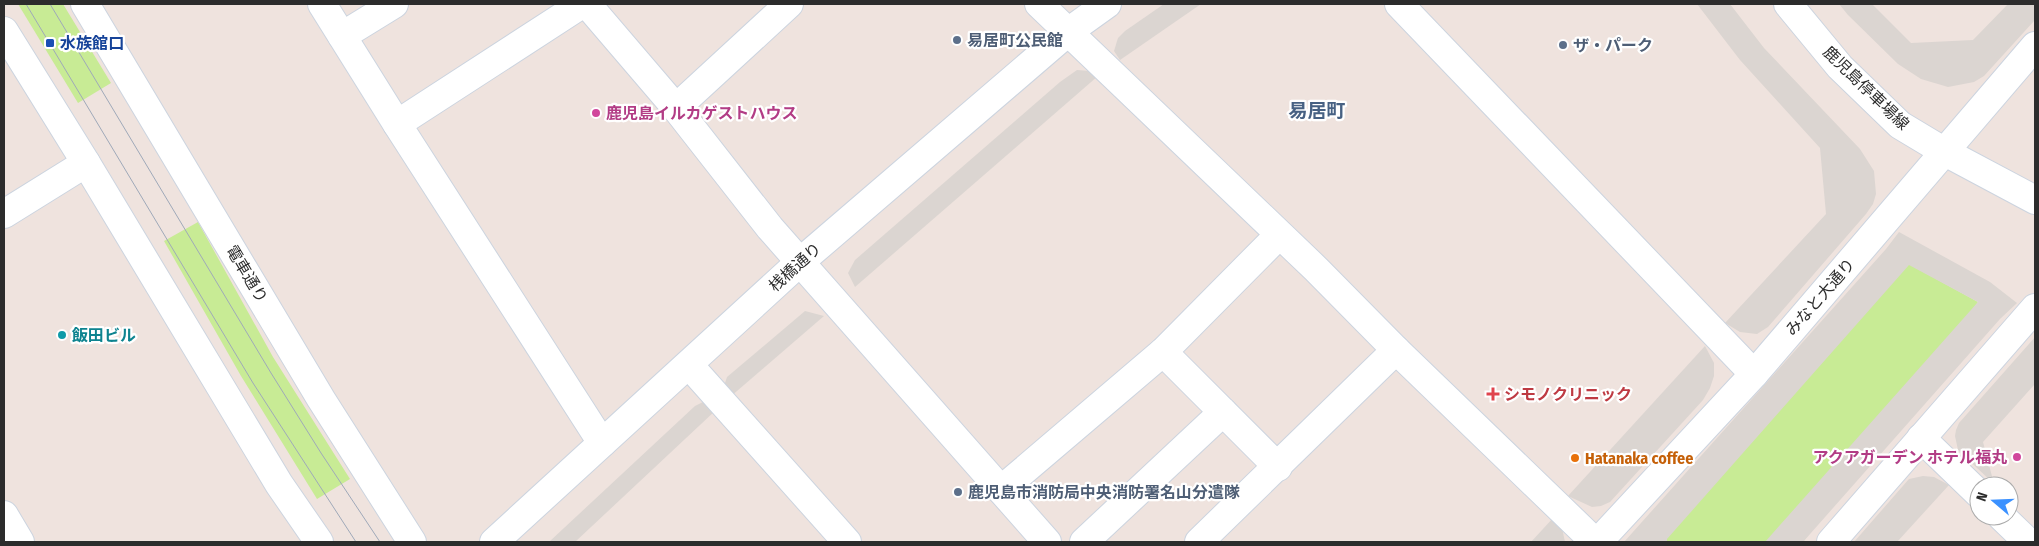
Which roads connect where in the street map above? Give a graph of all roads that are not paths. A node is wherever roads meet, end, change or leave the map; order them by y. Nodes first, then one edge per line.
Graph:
1 (85, 4) edge
2 (322, 4) edge
3 (394, 4) edge
4 (582, 4) edge
5 (587, 4) edge
6 (789, 4) edge
7 (1039, 4) edge
8 (1106, 4) edge
9 (1399, 4) edge
10 (1788, 4) edge
11 (4, 31) edge
12 (1068, 32) junction
13 (342, 36) junction
14 (2035, 46) edge
15 (676, 108) junction
16 (397, 124) junction
17 (1945, 152) junction
18 (86, 163) junction
19 (2035, 200) edge
20 (4, 214) edge
21 (1280, 235) junction
22 (800, 262) junction
23 (2035, 308) edge
24 (1396, 350) junction
25 (1163, 352) junction
26 (689, 365) junction
27 (1754, 374) junction
28 (1223, 412) junction
29 (1921, 438) junction
30 (602, 443) junction
31 (1278, 467) junction
32 (1969, 484) edge
33 (1001, 490) junction
34 (4, 515) edge
35 (2011, 526) edge
36 (20, 542) edge
37 (318, 542) edge
38 (412, 542) edge
39 (494, 542) edge
40 (847, 542) edge
41 (1047, 542) edge
42 (1084, 542) edge
43 (1199, 542) edge
44 (1597, 542) edge
45 (1832, 542) edge
46 (2028, 542) edge

1 - 38 street, 電車通り
2 - 13 street
3 - 13 street
4 - 16 street
5 - 15 street
6 - 15 street
7 - 12 street
8 - 12 street, 桟橋通り
9 - 27 street
10 - 17 street, 鹿児島停車場線
11 - 18 street
12 - 21 street
12 - 22 street, 桟橋通り
13 - 16 street
14 - 17 street, みなと大通り
15 - 22 street
16 - 30 street
17 - 19 street, 鹿児島停車場線
17 - 27 street, みなと大通り
18 - 20 street
18 - 37 street
21 - 24 street
21 - 25 street
22 - 26 street, 桟橋通り
22 - 33 street
23 - 29 street
24 - 31 street
24 - 44 street
25 - 28 street
25 - 33 street
26 - 30 street, 桟橋通り
26 - 40 street
27 - 44 street, みなと大通り
28 - 31 street
28 - 42 street
29 - 32 street
29 - 45 street
30 - 39 street, 桟橋通り
31 - 43 street
33 - 41 street
34 - 36 street
35 - 46 street

